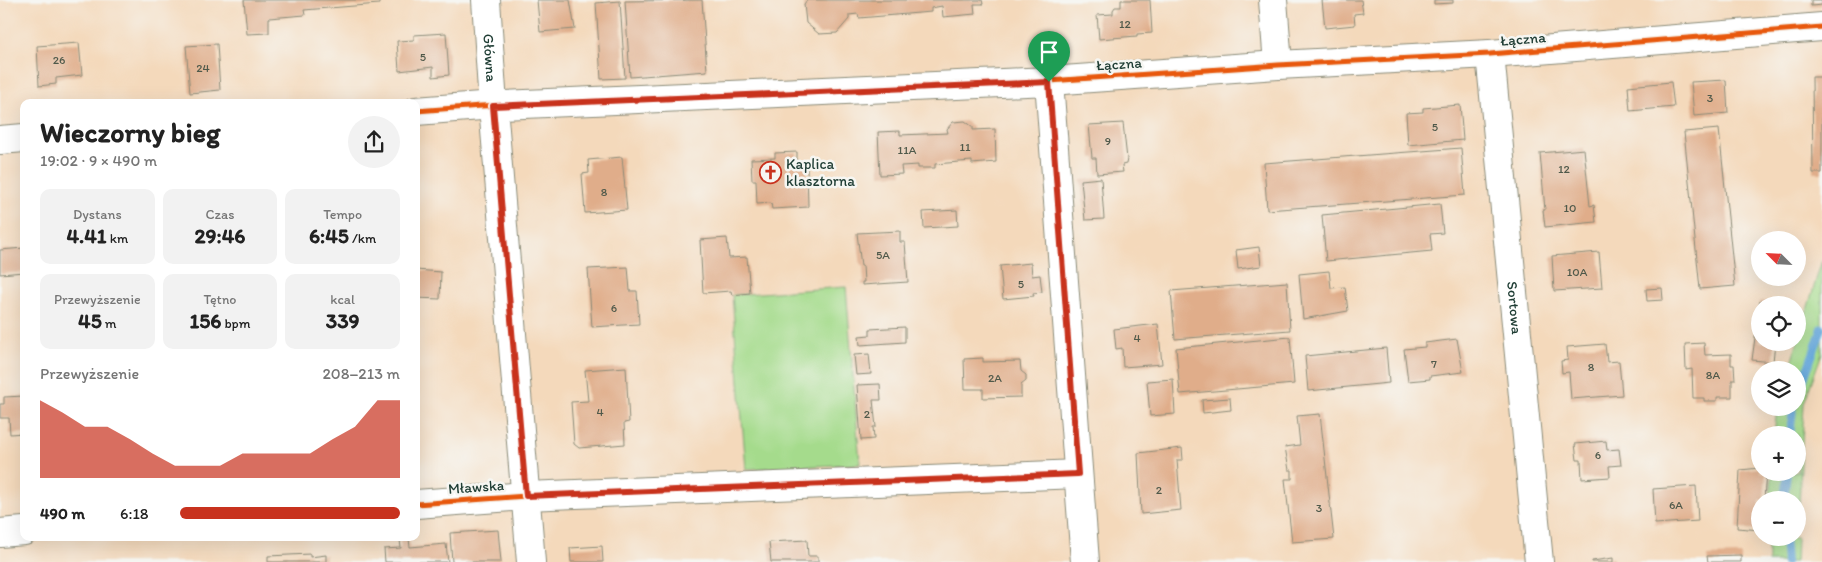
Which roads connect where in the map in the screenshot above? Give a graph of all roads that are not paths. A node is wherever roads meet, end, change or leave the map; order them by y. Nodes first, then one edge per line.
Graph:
1 (486, 0) edge
2 (1273, 0) edge
3 (1822, 27) edge
4 (1490, 54) junction
5 (1278, 65) junction
6 (1049, 82) junction
7 (493, 106) junction
8 (420, 111) edge
9 (20, 138) edge
10 (0, 140) edge
11 (1078, 474) junction
12 (526, 496) junction
13 (420, 504) edge
14 (20, 531) edge
15 (0, 533) edge
16 (531, 562) edge
17 (1085, 562) edge
18 (1539, 562) edge

1 - 7 street, Główna
2 - 5 street
3 - 4 street, Łączna
4 - 5 street, Łączna
4 - 18 street, Sortowa
5 - 6 street, Łączna
6 - 7 street, Łączna
6 - 11 street
7 - 8 street, Łączna
7 - 12 street, Główna
9 - 10 street
11 - 12 street, Mławska
11 - 17 street
12 - 13 street, Mławska
12 - 16 street, Główna
14 - 15 street

